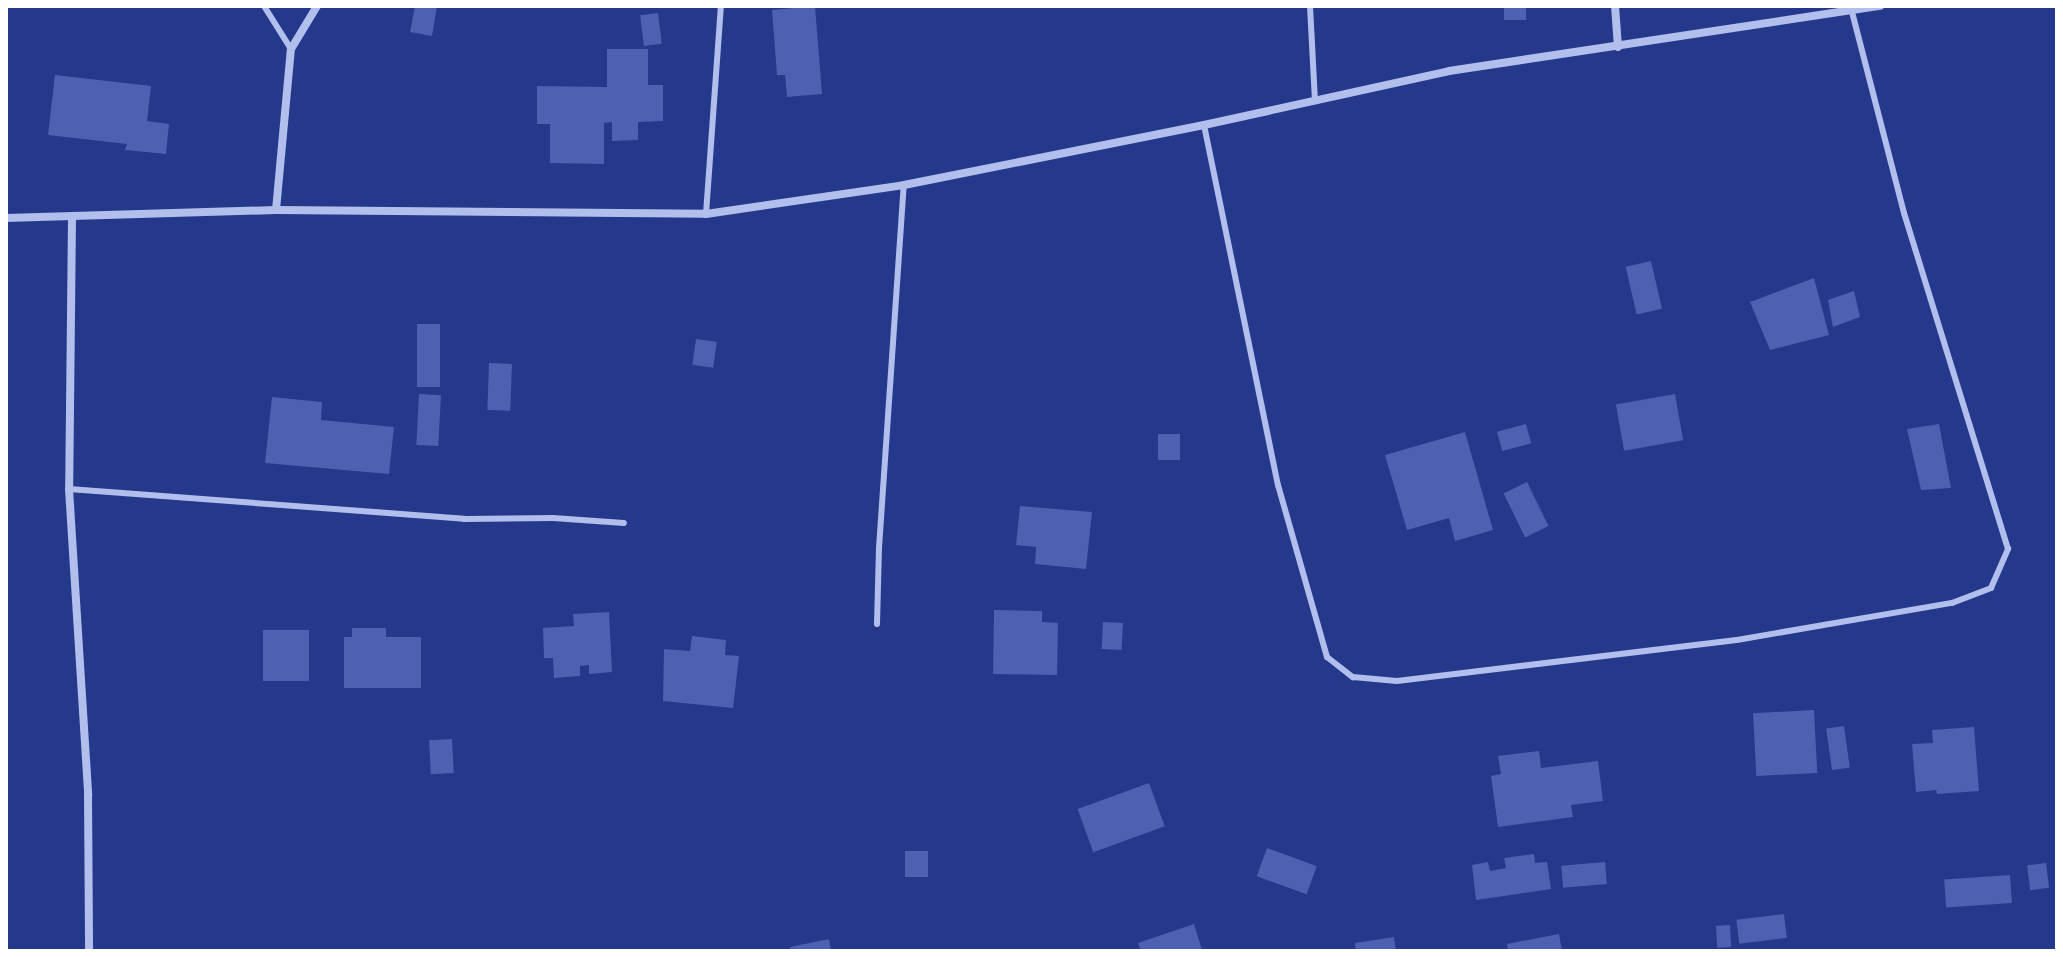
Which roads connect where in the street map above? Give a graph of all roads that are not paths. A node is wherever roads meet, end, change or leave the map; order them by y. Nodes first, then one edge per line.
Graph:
1 (264, 6) edge
2 (317, 6) edge
3 (721, 6) edge
4 (1310, 6) edge
5 (1615, 6) edge
6 (1880, 6) edge
7 (1852, 12) junction
8 (1618, 47) junction
9 (291, 49) junction
10 (1315, 100) junction
11 (1204, 125) junction
12 (904, 185) junction
13 (276, 210) junction
14 (706, 214) junction
15 (6, 218) edge
16 (72, 218) junction
17 (69, 489) junction
18 (624, 523) dead end
19 (877, 624) dead end
20 (89, 951) edge

1 - 9 lane
2 - 9 street
3 - 14 lane
4 - 10 lane
5 - 8 street
6 - 7 street
7 - 8 street
7 - 11 lane
8 - 10 street
9 - 13 street
10 - 11 street
11 - 12 street
12 - 14 street
12 - 19 lane
13 - 14 street
13 - 16 street
15 - 16 street
16 - 17 street
17 - 18 lane
17 - 20 street

